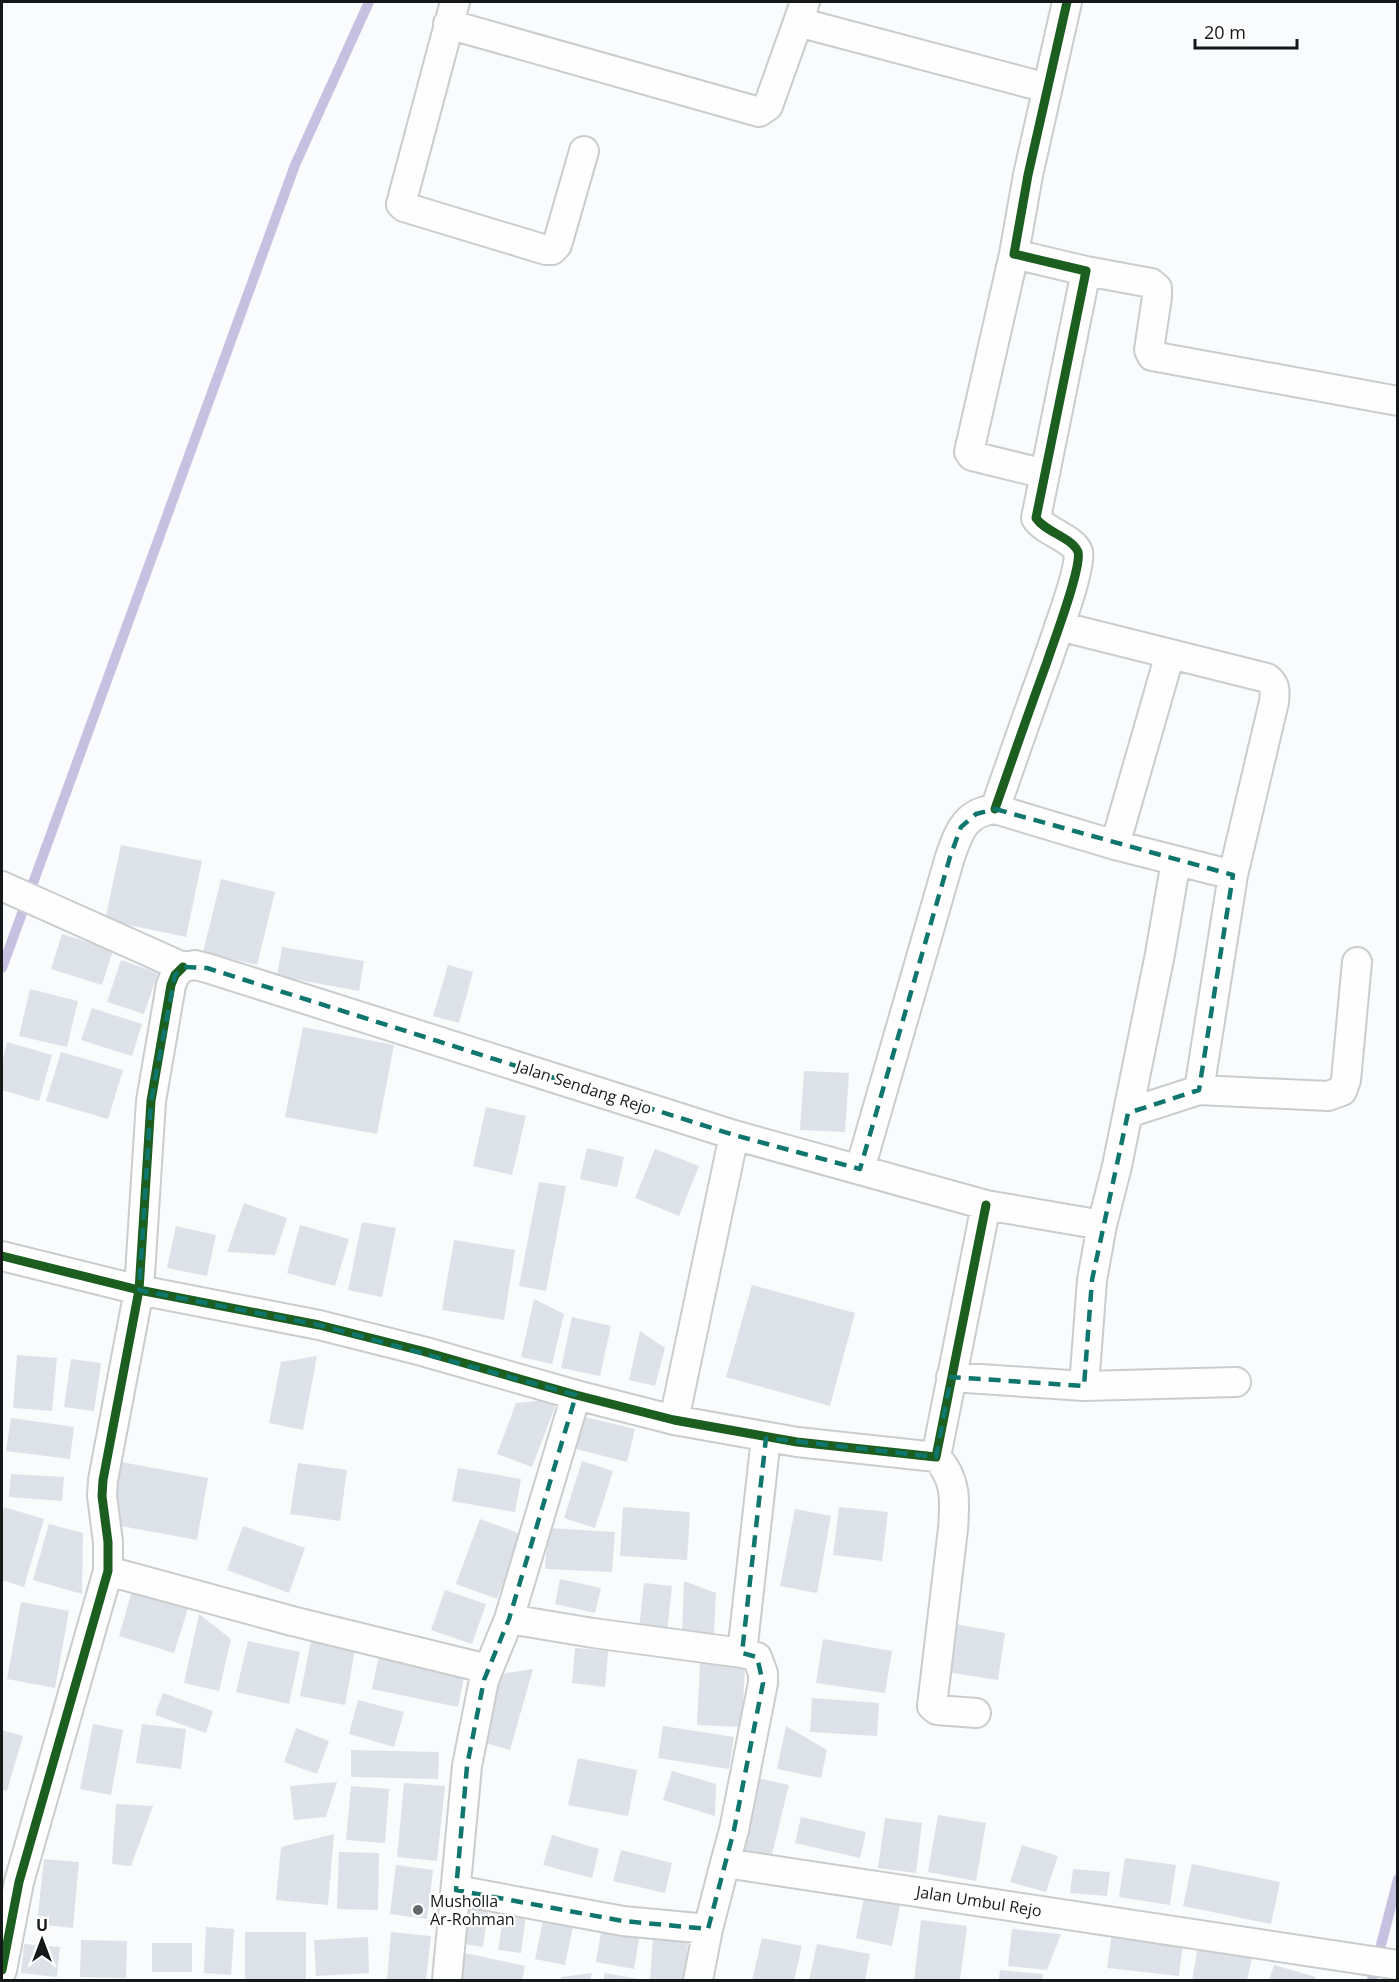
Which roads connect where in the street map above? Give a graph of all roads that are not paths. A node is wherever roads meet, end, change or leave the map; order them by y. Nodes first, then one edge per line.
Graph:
1 (1067, 2) edge
2 (801, 12) edge
3 (452, 13) edge
4 (1047, 88) junction
5 (584, 151) dead end
6 (1014, 254) junction
7 (1086, 271) junction
8 (1398, 401) edge
9 (1045, 474) junction
10 (1059, 626) junction
11 (1170, 654) junction
12 (995, 809) junction
13 (1115, 845) junction
14 (1176, 861) junction
15 (1233, 875) junction
16 (2, 886) edge
17 (1357, 962) dead end
18 (183, 967) junction
19 (1199, 1090) junction
20 (1128, 1113) junction
21 (734, 1135) junction
22 (860, 1169) junction
23 (986, 1205) junction
24 (1102, 1225) junction
25 (2, 1256) edge
26 (139, 1290) junction
27 (951, 1377) junction
28 (1236, 1383) dead end
29 (1084, 1386) junction
30 (576, 1395) junction
31 (674, 1420) junction
32 (766, 1438) junction
33 (936, 1457) junction
34 (108, 1571) junction
35 (508, 1619) junction
36 (742, 1653) junction
37 (488, 1669) junction
38 (976, 1713) dead end
39 (725, 1863) junction
40 (10, 1879) edge
41 (456, 1890) junction
42 (708, 1929) junction
43 (1398, 1965) edge
44 (2, 1970) edge
45 (447, 1980) edge
46 (698, 1980) edge

1 - 4 street
2 - 3 street
2 - 4 street
3 - 5 street
4 - 6 street
6 - 7 street
6 - 9 street
7 - 8 street
7 - 9 street
9 - 10 street
10 - 11 street
10 - 12 street
11 - 13 street
11 - 15 street
12 - 13 street
12 - 22 street
13 - 14 street
14 - 15 street
14 - 20 street
15 - 19 street
16 - 18 street, Jalan Sendang Rejo
17 - 19 street
18 - 21 street, Jalan Sendang Rejo
18 - 26 street
19 - 20 street
20 - 24 street
21 - 22 street, Jalan Sendang Rejo
21 - 31 street
22 - 23 street, Jalan Sendang Rejo
23 - 24 street, Jalan Sendang Rejo
23 - 27 street
24 - 29 street
25 - 26 street
26 - 30 street
26 - 34 street
27 - 29 street
27 - 33 street
28 - 29 street
30 - 31 street
30 - 35 street
31 - 32 street
32 - 33 street
32 - 36 street
33 - 38 street
34 - 37 street
34 - 40 street
35 - 36 street
35 - 37 street
36 - 39 street
37 - 41 street
39 - 42 street
39 - 43 street, Jalan Umbul Rejo
40 - 44 street
41 - 42 street
41 - 45 street
42 - 46 street

